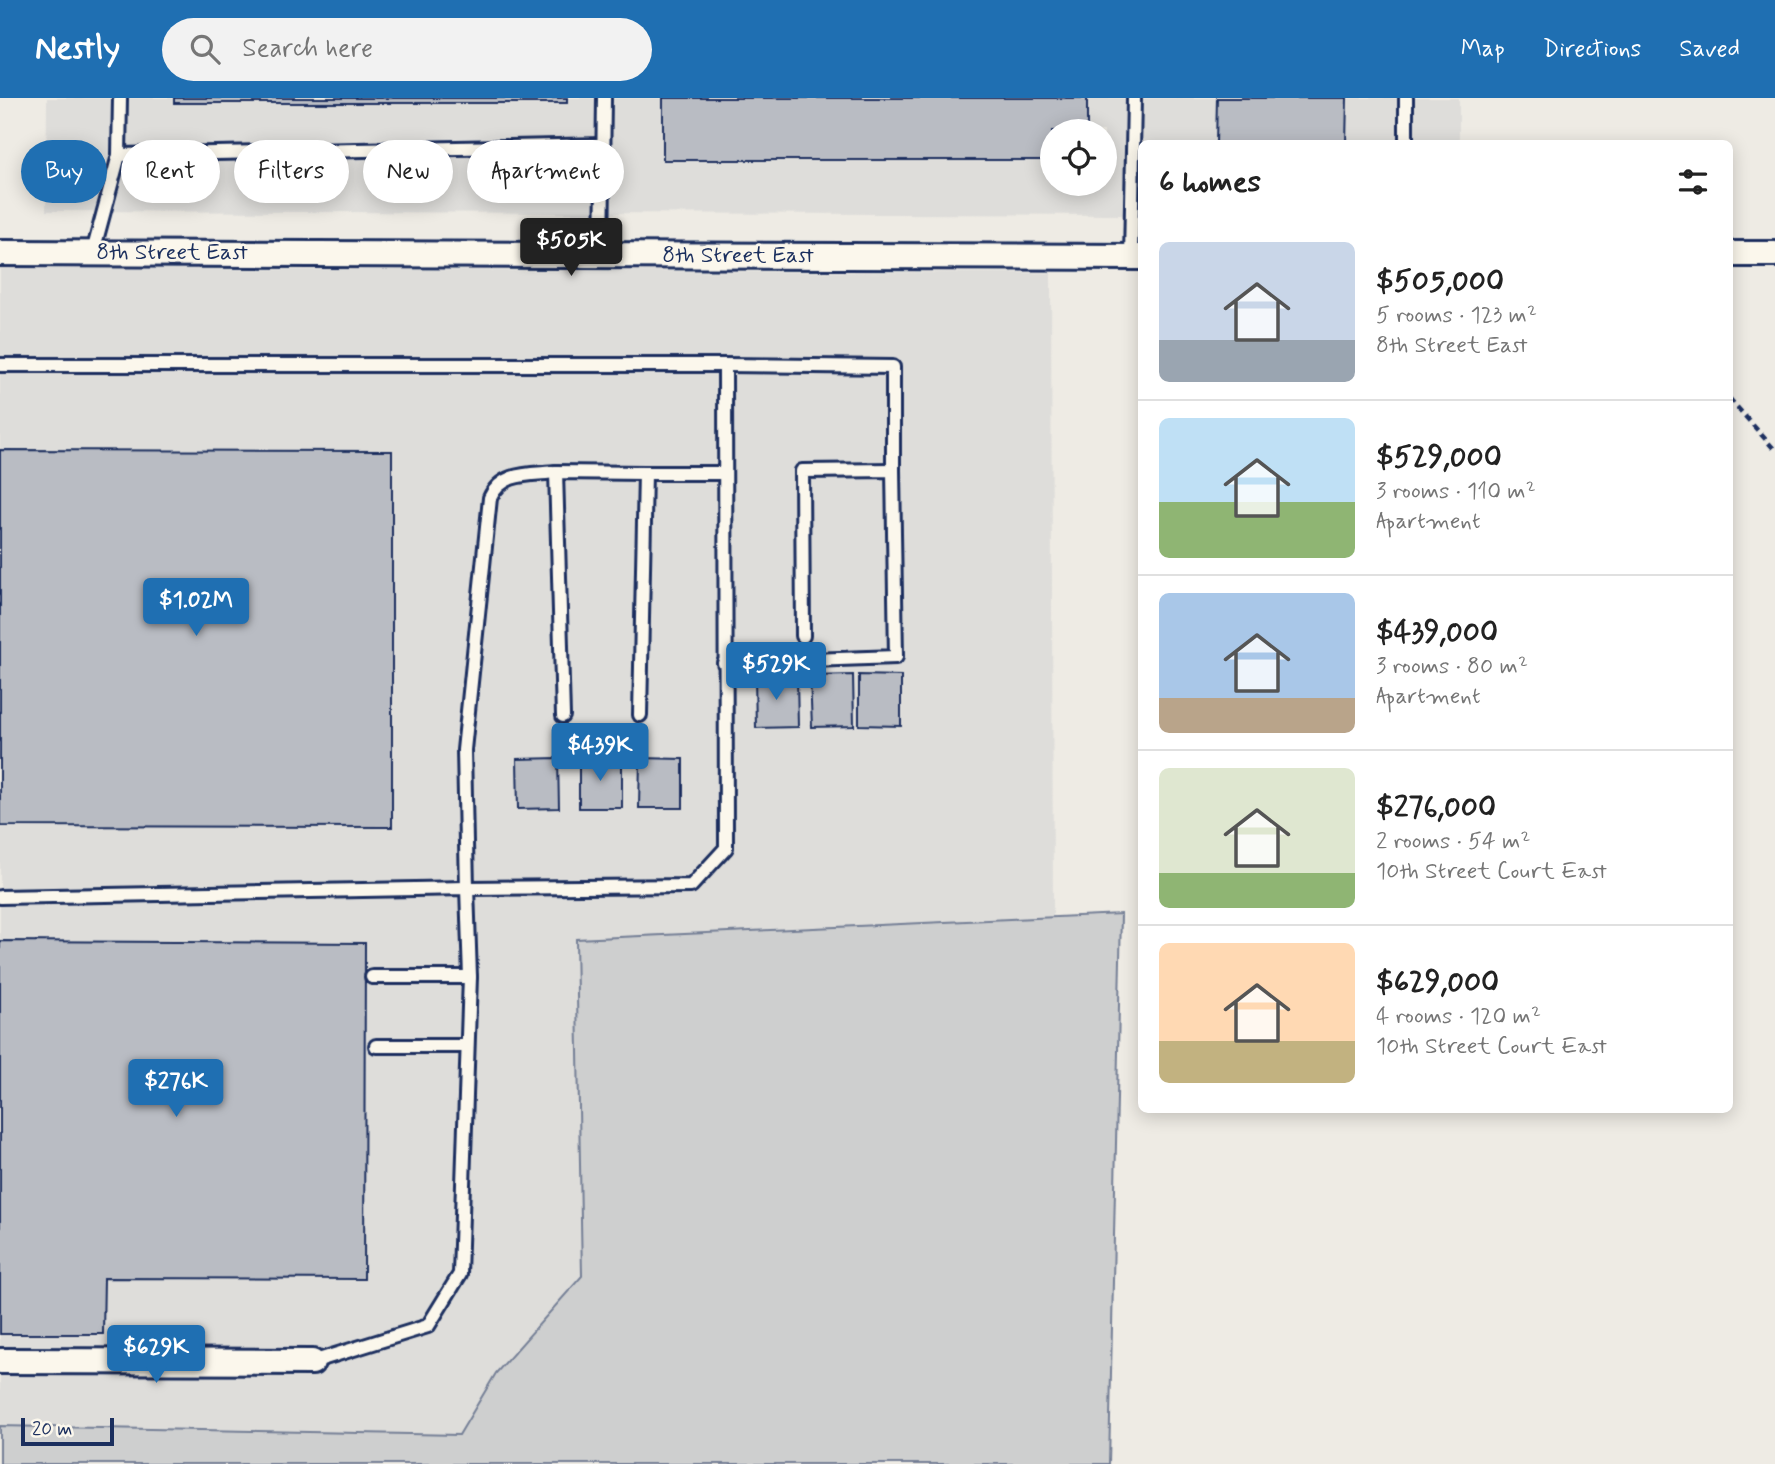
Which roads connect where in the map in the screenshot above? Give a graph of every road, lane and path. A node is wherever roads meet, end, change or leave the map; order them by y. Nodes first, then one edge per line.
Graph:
1 (120, 98) edge
2 (604, 98) edge
3 (1134, 98) edge
4 (1406, 98) edge
5 (603, 140) edge
6 (1406, 140) edge
7 (467, 148) edge
8 (119, 155) junction
9 (602, 203) edge
10 (93, 252) junction
11 (0, 253) edge
12 (1733, 254) edge
13 (1775, 254) edge
14 (602, 255) junction
15 (1136, 258) edge
16 (0, 365) edge
17 (724, 365) junction
18 (1733, 403) edge
19 (1775, 450) edge
20 (893, 470) junction
21 (556, 472) junction
22 (645, 473) junction
23 (724, 473) junction
24 (803, 636) dead end
25 (724, 663) junction
26 (640, 715) dead end
27 (563, 716) dead end
28 (467, 888) junction
29 (0, 897) edge
30 (372, 977) dead end
31 (470, 977) junction
32 (376, 1046) dead end
33 (467, 1046) junction
34 (0, 1361) edge
35 (312, 1362) joint

1 - 8 lane
2 - 5 lane
3 - 15 lane
4 - 6 lane
7 - 8 lane
8 - 10 lane
9 - 14 lane
10 - 11 street, 8th Street East
10 - 14 street, 8th Street East
12 - 13 street
14 - 15 street, 8th Street East
16 - 17 lane
17 - 20 lane
17 - 23 lane
18 - 19 path
20 - 24 lane
20 - 25 lane
21 - 22 lane
21 - 27 lane
21 - 28 lane
22 - 23 lane
22 - 26 lane
23 - 25 lane
25 - 28 lane
28 - 29 lane
28 - 31 lane
30 - 31 lane
31 - 33 lane
32 - 33 lane
33 - 35 lane
34 - 35 street

